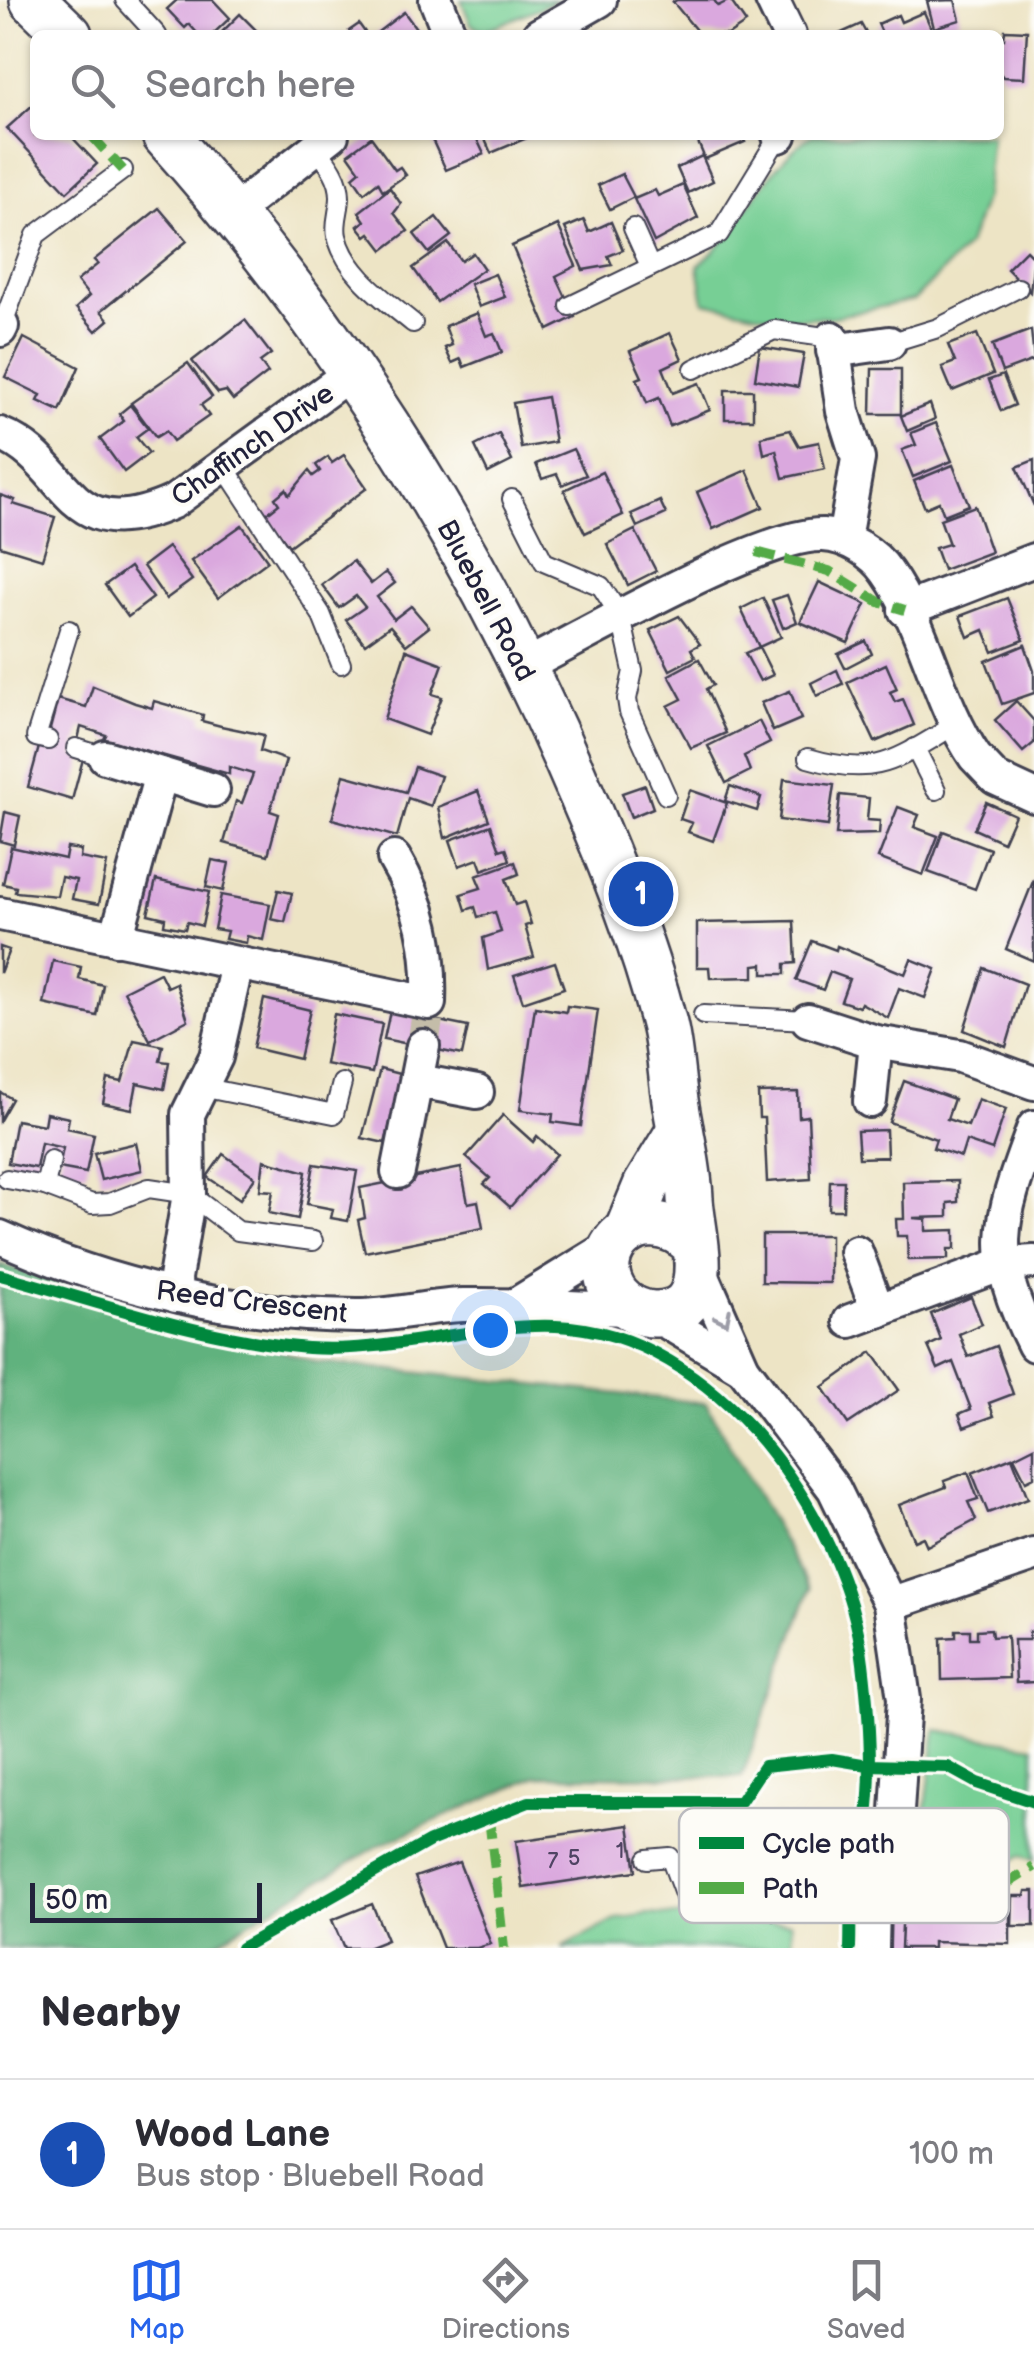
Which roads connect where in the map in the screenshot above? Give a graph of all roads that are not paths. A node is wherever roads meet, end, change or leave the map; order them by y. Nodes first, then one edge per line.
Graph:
1 (33, 0) edge
2 (125, 0) edge
3 (436, 0) edge
4 (600, 0) edge
5 (772, 0) edge
6 (64, 30) edge
7 (152, 30) edge
8 (448, 30) edge
9 (548, 30) edge
10 (787, 30) edge
11 (169, 140) edge
12 (317, 140) edge
13 (319, 140) edge
14 (777, 140) edge
15 (123, 170) dead end
16 (231, 214) junction
17 (633, 228) dead end
18 (650, 266) junction
19 (1018, 288) dead end
20 (570, 306) dead end
21 (413, 324) dead end
22 (1, 328) edge
23 (889, 342) joint
24 (832, 344) junction
25 (694, 368) dead end
26 (352, 372) junction
27 (0, 434) edge
28 (224, 466) junction
29 (512, 499) dead end
30 (844, 539) junction
31 (1034, 560) edge
32 (906, 610) junction
33 (621, 618) junction
34 (69, 630) dead end
35 (341, 664) dead end
36 (525, 666) junction
37 (957, 724) junction
38 (48, 740) dead end
39 (914, 748) junction
40 (90, 753) dead end
41 (808, 758) dead end
42 (161, 774) junction
43 (213, 790) dead end
44 (936, 790) dead end
45 (666, 795) dead end
46 (1034, 796) edge
47 (394, 858) dead end
48 (0, 914) edge
49 (116, 939) junction
50 (236, 964) junction
51 (703, 1015) dead end
52 (808, 1020) joint
53 (426, 1023) junction
54 (876, 1042) junction
55 (418, 1080) junction
56 (342, 1083) dead end
57 (1034, 1083) edge
58 (201, 1087) junction
59 (477, 1092) dead end
60 (870, 1101) dead end
61 (1034, 1127) edge
62 (680, 1130) junction
63 (52, 1160) dead end
64 (398, 1172) dead end
65 (7, 1179) dead end
66 (45, 1186) junction
67 (189, 1194) junction
68 (621, 1237) junction
69 (0, 1238) edge
70 (312, 1242) dead end
71 (856, 1252) dead end
72 (696, 1257) junction
73 (1018, 1263) edge
74 (176, 1296) junction
75 (512, 1307) junction
76 (643, 1312) junction
77 (1034, 1344) edge
78 (743, 1368) junction
79 (1034, 1555) edge
80 (890, 1604) junction
81 (898, 1808) edge
82 (647, 1859) dead end
83 (679, 1880) edge
84 (873, 1923) edge
85 (872, 1948) edge

1 - 6 street
2 - 7 lane
3 - 8 street
4 - 9 street
5 - 10 street
11 - 16 street, Bluebell Road
12 - 16 street
13 - 21 lane
14 - 18 lane
15 - 22 lane
16 - 26 street, Bluebell Road
17 - 18 lane
18 - 20 lane
19 - 23 lane
23 - 24 street
24 - 25 lane
24 - 30 street
26 - 28 street, Chaffinch Drive
26 - 36 street, Bluebell Road
27 - 28 street, Chaffinch Drive
28 - 35 lane
29 - 33 lane
30 - 32 street
30 - 33 street
31 - 32 street
32 - 37 street
33 - 36 street
33 - 45 lane
34 - 38 lane
36 - 62 street, Bluebell Road
37 - 39 lane
37 - 46 street
39 - 41 lane
39 - 44 lane
40 - 42 street
42 - 43 street
42 - 49 street
47 - 53 street
48 - 49 street
49 - 50 street
50 - 53 street
50 - 58 street
51 - 52 lane
52 - 54 street
53 - 55 street
54 - 57 street
54 - 60 street
55 - 59 street
55 - 64 street
56 - 58 lane
58 - 67 street
61 - 73 street
62 - 68 street, Bluebell Road
62 - 72 street, Bluebell Road
63 - 66 lane
65 - 66 lane
66 - 67 lane
67 - 70 lane
67 - 74 street
68 - 72 street
68 - 75 street
68 - 76 street, Bluebell Road
69 - 74 street, Reed Crescent
71 - 73 street
72 - 76 street
72 -> 78 street, Bluebell Road
73 - 77 street
74 - 75 street, Reed Crescent
75 - 76 street, Reed Crescent
76 - 78 street, Bluebell Road
78 - 80 street, Bluebell Road
79 - 80 street
80 - 81 street, Bluebell Road
82 - 83 lane
84 - 85 street, Bluebell Road

